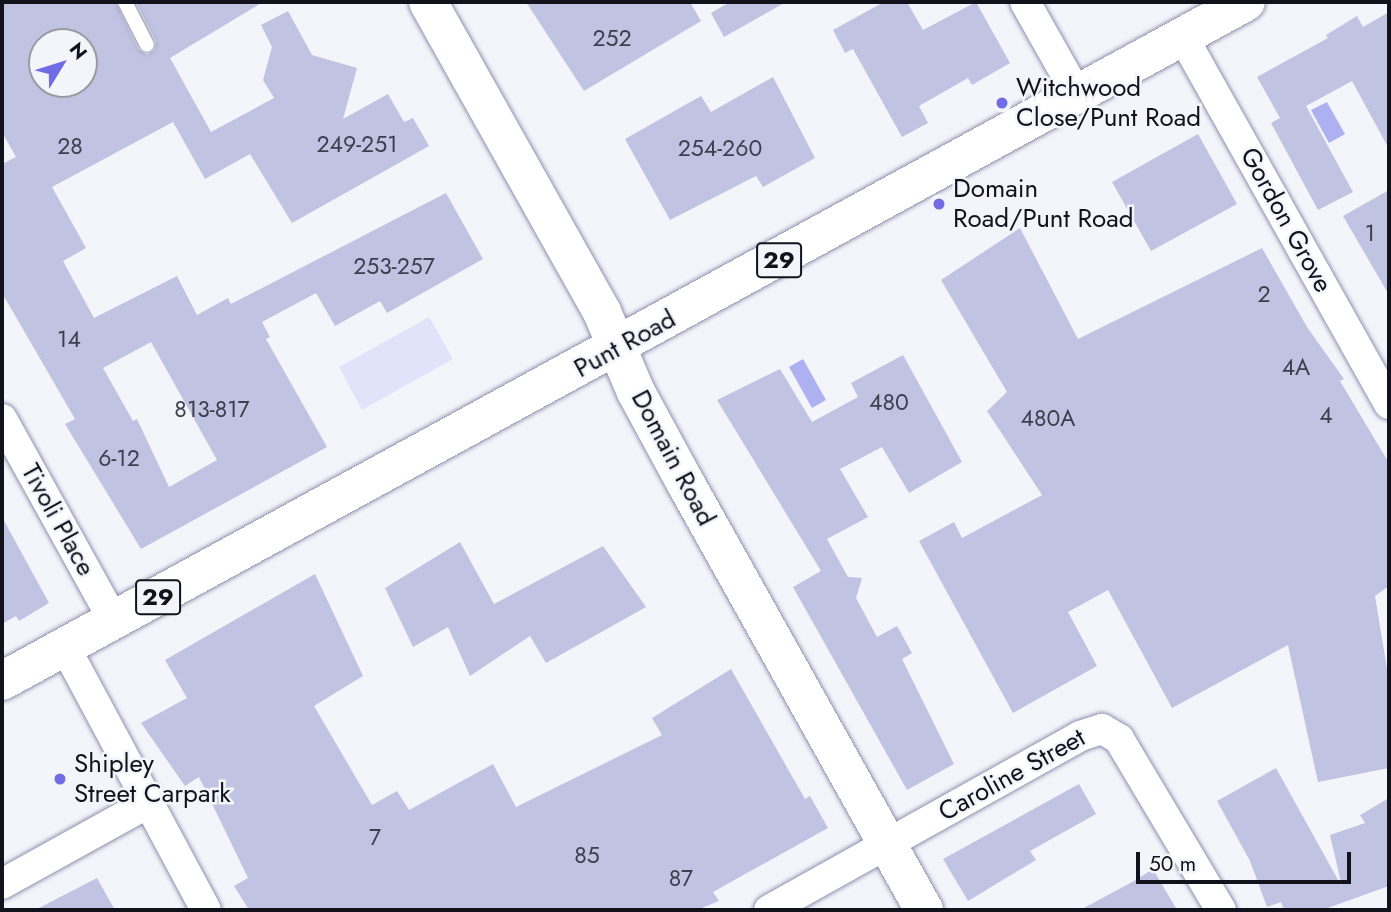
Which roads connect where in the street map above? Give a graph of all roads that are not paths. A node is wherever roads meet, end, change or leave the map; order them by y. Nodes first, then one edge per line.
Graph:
1 (125, 2) edge
2 (428, 2) edge
3 (1025, 2) edge
4 (1246, 2) edge
5 (1182, 37) junction
6 (148, 45) dead end
7 (1078, 96) junction
8 (617, 347) junction
9 (1389, 404) edge
10 (2, 419) edge
11 (114, 621) junction
12 (65, 647) junction
13 (2, 681) edge
14 (148, 803) junction
15 (888, 845) junction
16 (2, 884) edge
17 (206, 910) edge
18 (769, 910) edge
19 (925, 910) edge
20 (1220, 910) edge

1 - 6 lane
2 - 8 main road, Domain Road
3 - 7 street
4 - 5 main road, Punt Road / 29
5 - 7 main road, Punt Road / 29
5 - 9 street, Gordon Grove
7 - 8 main road, Punt Road / 29
8 - 11 main road, Punt Road / 29
8 - 15 main road, Domain Road
10 - 11 street, Tivoli Place
11 - 12 main road, Punt Road / 29
12 - 13 main road, Punt Road / 29
12 - 14 street
14 - 16 street
14 - 17 street
15 - 18 street, Caroline Street
15 - 19 main road, Domain Road
15 - 20 street, Caroline Street

